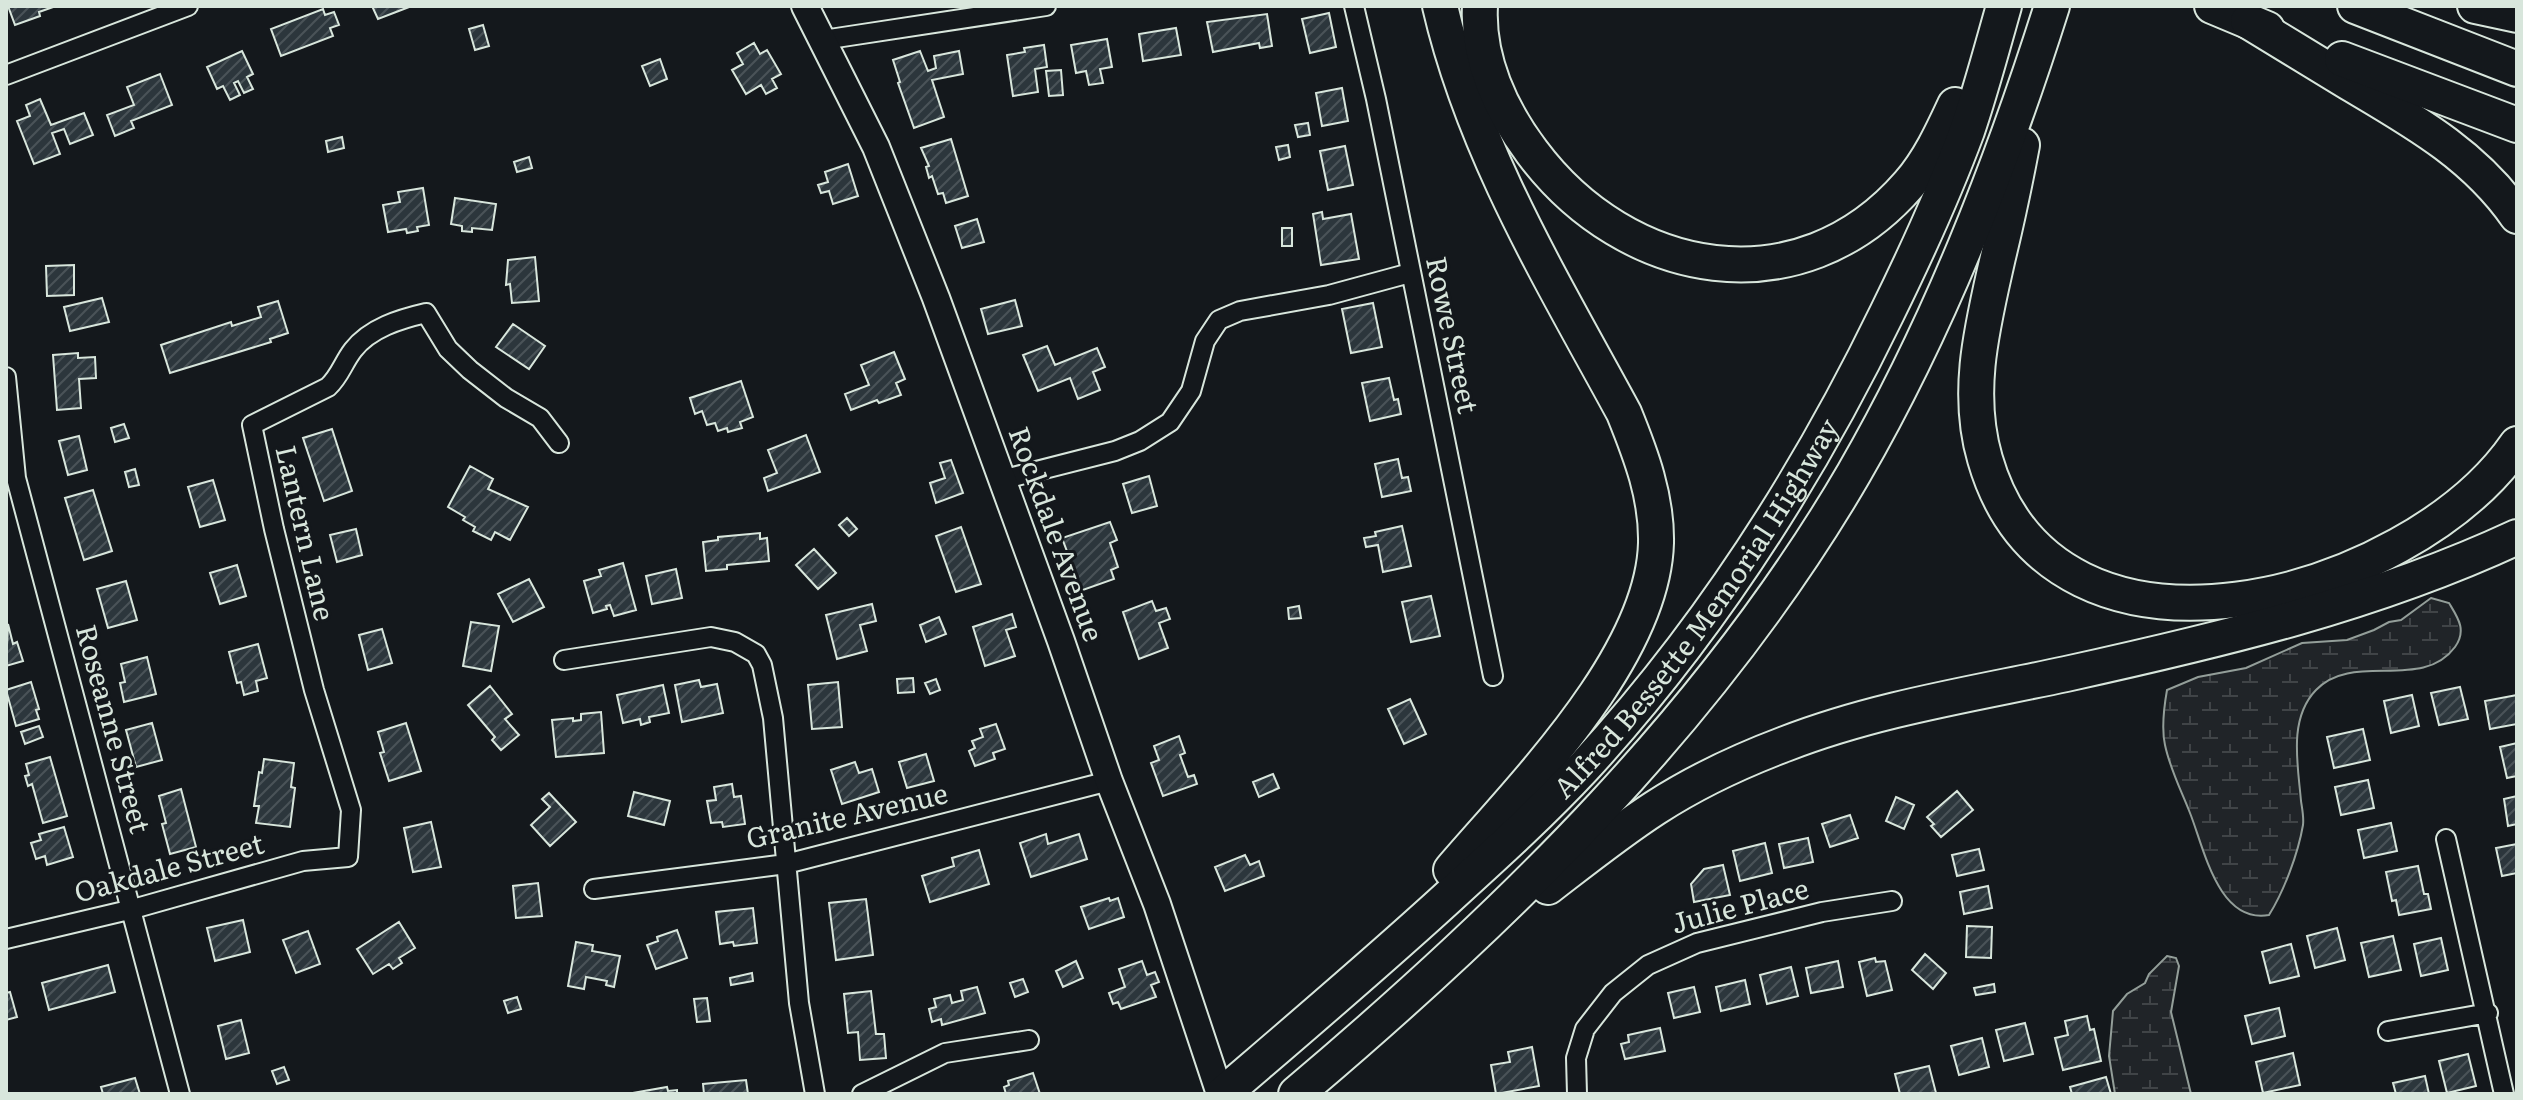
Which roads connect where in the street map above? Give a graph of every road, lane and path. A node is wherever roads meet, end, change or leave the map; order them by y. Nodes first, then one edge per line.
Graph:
1 (188, 6) edge
2 (805, 6) edge
3 (1046, 6) edge
4 (1354, 6) edge
5 (1440, 6) edge
6 (1480, 6) edge
7 (2001, 6) edge
8 (2052, 6) edge
9 (2212, 6) edge
10 (2355, 6) edge
11 (2475, 6) edge
12 (2517, 15) edge
13 (2248, 21) junction
14 (823, 40) junction
15 (2038, 50) junction
16 (2517, 69) edge
17 (6, 75) edge
18 (2517, 125) edge
19 (2517, 216) edge
20 (1410, 273) junction
21 (6, 377) edge
22 (559, 443) dead end
23 (2517, 444) edge
24 (11, 479) edge
25 (1001, 480) junction
26 (2517, 537) edge
27 (564, 660) dead end
28 (1493, 676) dead end
29 (1109, 781) junction
30 (2446, 839) dead end
31 (348, 857) joint
32 (786, 864) junction
33 (594, 889) dead end
34 (1892, 901) dead end
35 (133, 909) junction
36 (6, 939) edge
37 (1444, 962) junction
38 (1365, 972) junction
39 (2488, 1013) junction
40 (2388, 1031) dead end
41 (1029, 1040) dead end
42 (180, 1094) edge
43 (815, 1094) edge
44 (862, 1094) edge
45 (1222, 1094) edge
46 (1296, 1094) edge
47 (1577, 1094) edge
48 (2504, 1094) edge

1 - 17 street
2 - 14 main road, Rockdale Avenue
3 - 14 street
4 - 20 street, Rowe Street
5 - 38 highway
6 - 7 highway
7 - 38 highway, Alfred Bessette Memorial Highway
8 - 15 highway, Alfred Bessette Memorial Highway
9 - 13 highway
10 - 16 highway
11 - 12 highway
13 - 18 highway
13 - 19 highway
14 - 25 main road, Rockdale Avenue
15 - 23 highway
15 - 37 highway, Alfred Bessette Memorial Highway
20 - 25 street
20 - 28 street, Rowe Street
21 - 24 street, Roseanne Street
22 - 31 street, Lantern Lane
24 - 35 street, Roseanne Street
25 - 29 main road, Rockdale Avenue
26 - 37 highway
27 - 32 street
29 - 32 street, Granite Avenue
29 - 45 main road, Rockdale Avenue
30 - 39 street
31 - 35 street, Oakdale Street
32 - 33 street, Granite Avenue
32 - 43 street
34 - 47 street, Julie Place
35 - 36 street, Oakdale Street
35 - 42 street, Roseanne Street
37 - 46 highway, Alfred Bessette Memorial Highway
38 - 45 highway, Alfred Bessette Memorial Highway
39 - 40 street
39 - 48 street
41 - 44 street

